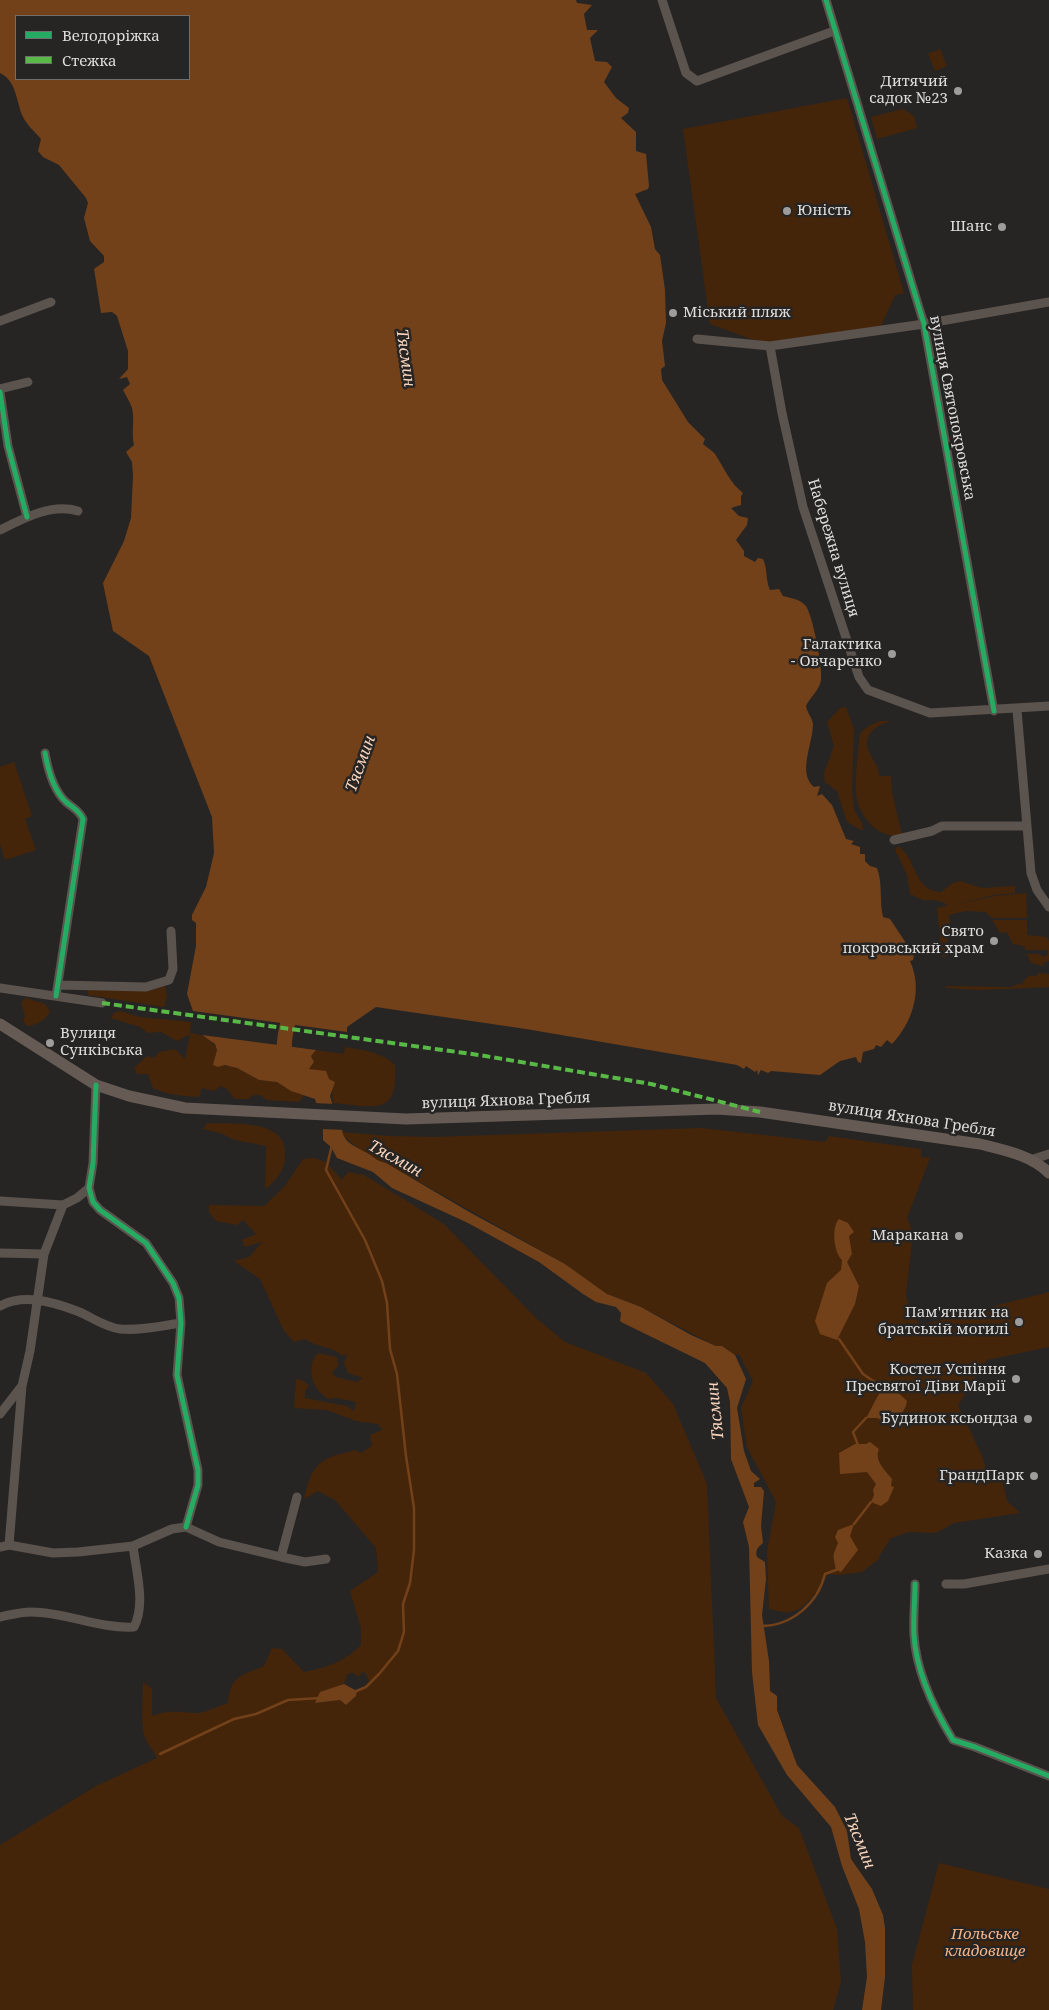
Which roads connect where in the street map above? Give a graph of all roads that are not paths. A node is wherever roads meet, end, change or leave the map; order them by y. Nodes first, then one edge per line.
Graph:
1 (662, 0) edge
2 (826, 0) edge
3 (834, 31) junction
4 (51, 302) dead end
5 (1049, 302) edge
6 (0, 321) edge
7 (924, 324) junction
8 (698, 339) dead end
9 (770, 346) junction
10 (28, 382) dead end
11 (0, 390) edge
12 (78, 511) dead end
13 (27, 517) junction
14 (0, 530) edge
15 (1049, 706) edge
16 (1017, 710) junction
17 (994, 711) junction
18 (45, 753) dead end
19 (1027, 826) junction
20 (894, 840) dead end
21 (1049, 907) edge
22 (171, 931) dead end
23 (58, 984) junction
24 (0, 988) edge
25 (56, 996) junction
26 (102, 1003) dead end
27 (0, 1024) edge
28 (96, 1085) junction
29 (1049, 1155) edge
30 (1030, 1160) junction
31 (1046, 1170) edge
32 (89, 1188) junction
33 (77, 1198) junction
34 (0, 1201) edge
35 (93, 1202) junction
36 (63, 1204) junction
37 (0, 1253) edge
38 (44, 1254) junction
39 (36, 1300) junction
40 (0, 1306) edge
41 (181, 1324) junction
42 (22, 1386) junction
43 (0, 1414) edge
44 (297, 1497) dead end
45 (186, 1527) junction
46 (4, 1546) edge
47 (133, 1546) junction
48 (280, 1556) junction
49 (326, 1559) dead end
50 (1049, 1569) edge
51 (915, 1584) dead end
52 (946, 1584) dead end
53 (0, 1617) edge
54 (1049, 1776) edge

1 - 3 street
2 - 3 street, вулиця Святопокровська
3 - 7 street, вулиця Святопокровська
4 - 6 street
5 - 7 street
7 - 9 street
7 - 17 street, вулиця Святопокровська
8 - 9 street
9 - 17 street, Набережна вулиця
10 - 11 street
11 - 13 street
12 - 13 street
13 - 14 street
15 - 16 street
16 - 17 street
16 - 19 street
18 - 23 street
19 - 20 street
19 - 21 street
22 - 23 street
23 - 25 street
24 - 25 street
25 - 26 street
27 - 28 main road, вулиця Яхнова Гребля
28 - 30 main road, вулиця Яхнова Гребля
28 - 32 street
29 - 30 street
29 - 31 street
30 - 31 main road, вулиця Яхнова Гребля
32 - 33 street
32 - 35 street
33 - 35 street
33 - 36 street
34 - 36 street
35 - 41 street
36 - 38 street
37 - 38 street
38 - 39 street
39 - 40 street
39 - 41 street
39 - 42 street
41 - 45 street
42 - 43 street
42 - 46 street
44 - 48 street
45 - 47 street
45 - 48 street
46 - 47 street
47 - 53 street
48 - 49 street
50 - 52 street
51 - 54 street

